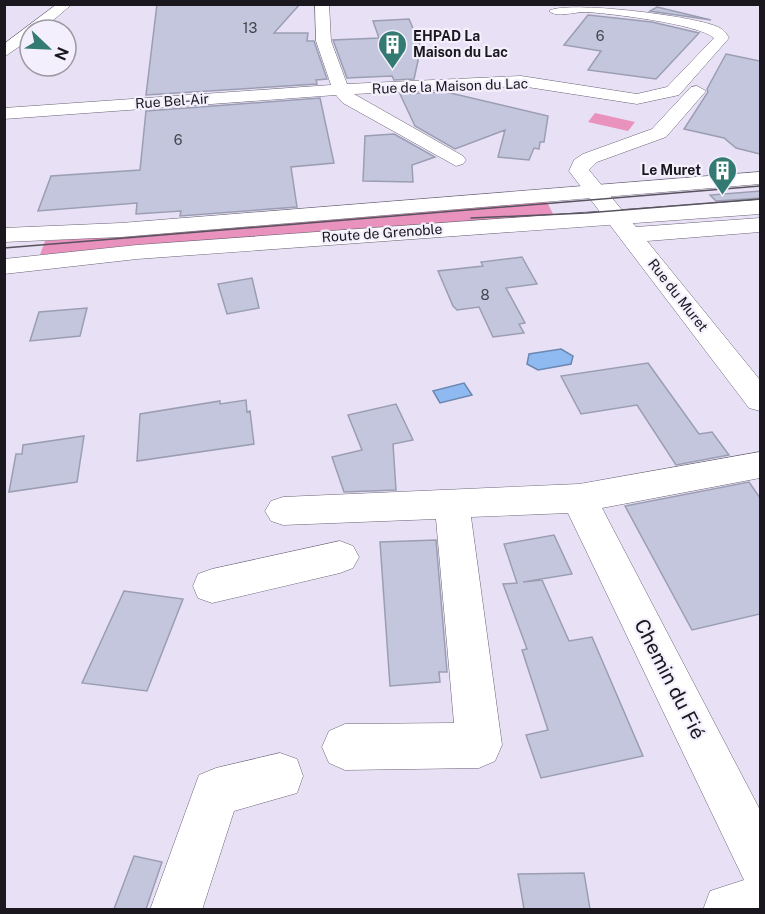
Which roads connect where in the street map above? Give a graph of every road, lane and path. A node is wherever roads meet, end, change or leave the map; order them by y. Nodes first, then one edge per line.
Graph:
1 (66, 4) edge
2 (322, 4) edge
3 (556, 11) dead end
4 (48, 18) edge
5 (18, 42) edge
6 (4, 52) edge
7 (339, 90) junction
8 (697, 91) dead end
9 (4, 114) edge
10 (456, 160) dead end
11 (760, 178) edge
12 (594, 191) junction
13 (760, 207) edge
14 (760, 225) edge
15 (622, 227) junction
16 (4, 235) edge
17 (4, 267) edge
18 (760, 398) edge
19 (760, 465) edge
20 (579, 498) junction
21 (452, 505) junction
22 (283, 511) dead end
23 (340, 557) dead end
24 (212, 586) dead end
25 (345, 747) dead end
26 (280, 776) dead end
27 (760, 861) edge
28 (760, 901) edge
29 (176, 909) edge
30 (729, 909) edge

1 - 4 street
2 - 7 street
3 - 7 street, Rue de la Maison du Lac
5 - 6 street
7 - 9 street, Rue Bel-Air
7 - 10 street
8 - 12 street, Rue du Muret
11 - 12 street, Route de Grenoble
12 - 15 street, Rue du Muret
12 - 16 street, Route de Grenoble
13 - 15 street, Route de Grenoble
14 - 15 street
15 - 17 street, Route de Grenoble
15 - 18 street, Rue du Muret
19 - 20 street
20 - 21 street
20 - 27 street, Chemin du Fié
21 - 22 street
21 - 25 street
23 - 24 street
26 - 29 street
28 - 30 street

